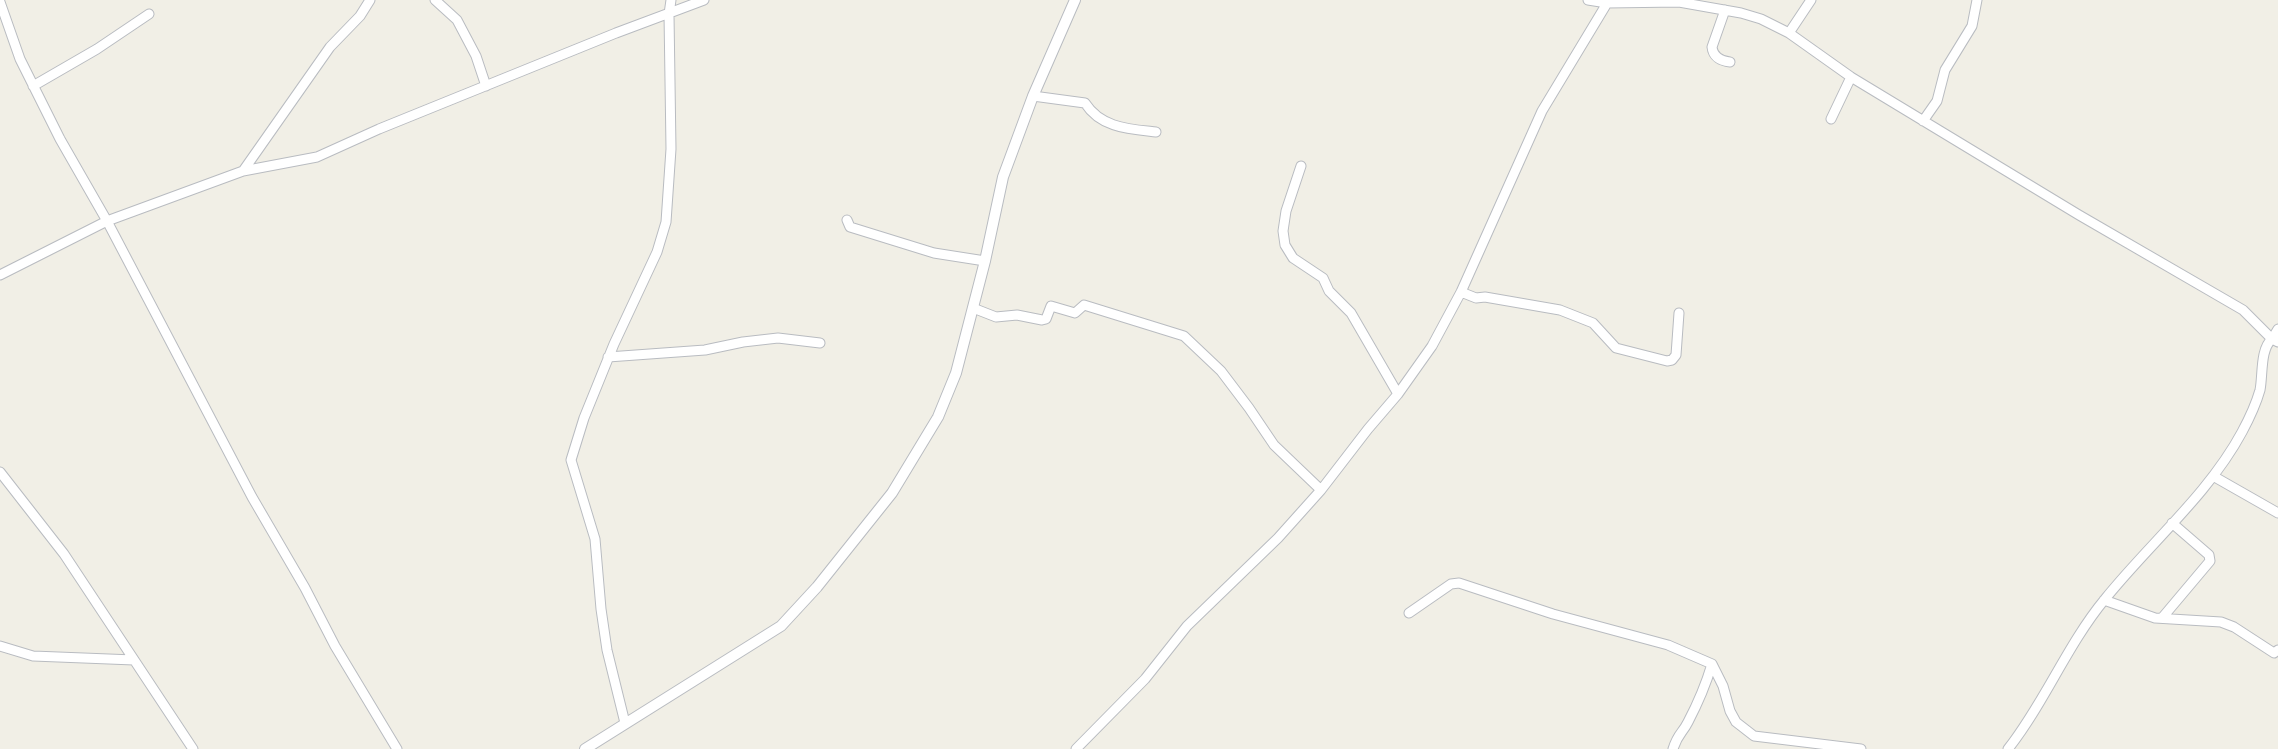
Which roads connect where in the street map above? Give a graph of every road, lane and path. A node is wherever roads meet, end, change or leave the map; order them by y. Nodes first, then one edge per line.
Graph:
1 (370, 0) edge
2 (435, 0) edge
3 (671, 0) edge
4 (704, 0) edge
5 (1075, 0) edge
6 (1588, 0) edge
7 (1812, 0) edge
8 (1977, 0) edge
9 (1608, 1) edge
10 (0, 2) edge
11 (1724, 10) junction
12 (149, 14) dead end
13 (669, 14) junction
14 (1790, 33) junction
15 (1730, 62) dead end
16 (1851, 77) junction
17 (33, 86) junction
18 (486, 86) junction
19 (1033, 96) junction
20 (1831, 119) dead end
21 (1923, 120) junction
22 (1156, 132) dead end
23 (1301, 166) dead end
24 (243, 171) junction
25 (847, 220) dead end
26 (107, 221) junction
27 (984, 262) junction
28 (0, 275) edge
29 (1462, 292) junction
30 (973, 308) junction
31 (1679, 312) dead end
32 (2278, 329) edge
33 (2275, 341) edge
34 (820, 343) dead end
35 (608, 357) junction
36 (1398, 394) junction
37 (0, 472) edge
38 (2213, 476) junction
39 (1321, 490) junction
40 (2278, 513) edge
41 (2172, 523) junction
42 (2104, 600) junction
43 (1410, 613) dead end
44 (2162, 618) junction
45 (0, 646) edge
46 (2278, 650) edge
47 (134, 660) junction
48 (1712, 664) junction
49 (625, 723) junction
50 (193, 749) edge
51 (397, 749) edge
52 (585, 749) edge
53 (1076, 749) edge
54 (1673, 749) edge
55 (1861, 749) edge
56 (2008, 749) edge

1 - 24 street
2 - 18 street
3 - 13 street
4 - 13 street
5 - 19 street
6 - 9 street
7 - 14 street
8 - 21 street
9 - 11 street
9 - 29 street
10 - 17 street
11 - 14 street
11 - 15 street
12 - 17 street
13 - 18 street
13 - 35 street
14 - 16 street
16 - 20 street
16 - 21 street
17 - 26 street
18 - 24 street
19 - 22 street
19 - 27 street
21 - 33 street
23 - 36 street
24 - 26 street
25 - 27 street
26 - 28 street
26 - 51 street
27 - 30 street
29 - 31 street
29 - 36 street
30 - 39 street
30 - 49 street
32 - 33 street
33 - 38 street
34 - 35 street
35 - 49 street
36 - 39 street
37 - 47 street
38 - 40 street
38 - 41 street
39 - 53 street
41 - 42 street
41 - 44 street
42 - 44 street
42 - 56 street
43 - 48 street
44 - 46 street
45 - 47 street
47 - 50 street
48 - 54 street
48 - 55 street
49 - 52 street

